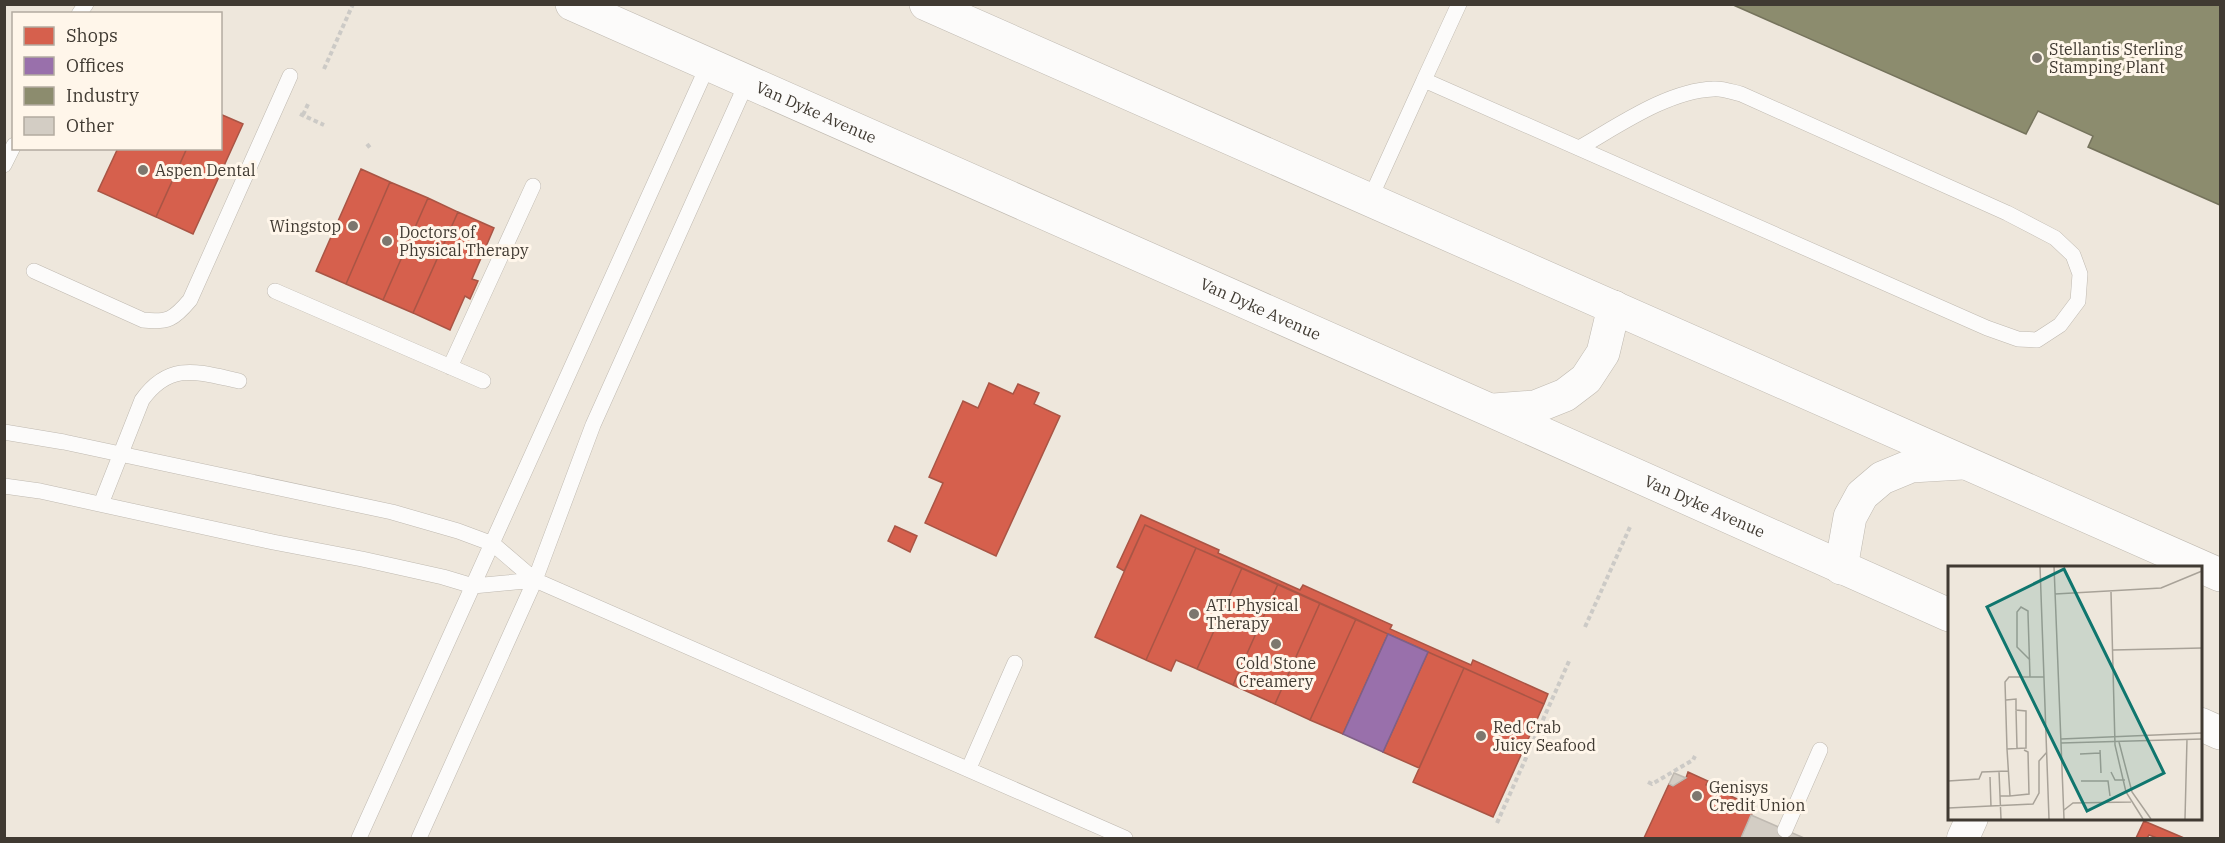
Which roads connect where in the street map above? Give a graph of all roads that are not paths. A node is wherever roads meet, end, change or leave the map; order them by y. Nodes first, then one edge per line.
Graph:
1 (572, 4) edge
2 (926, 4) edge
3 (1459, 4) edge
4 (708, 65) junction
5 (290, 76) dead end
6 (1424, 80) junction
7 (747, 82) junction
8 (1579, 148) junction
9 (12, 149) edge
10 (4, 165) edge
11 (533, 186) dead end
12 (1370, 199) junction
13 (34, 271) dead end
14 (275, 291) dead end
15 (1614, 307) junction
16 (450, 367) junction
17 (239, 381) dead end
18 (483, 381) dead end
19 (1492, 411) junction
20 (4, 432) edge
21 (120, 455) junction
22 (1966, 463) junction
23 (4, 486) edge
24 (101, 504) junction
25 (494, 544) junction
26 (2200, 566) edge
27 (2201, 567) edge
28 (1841, 568) junction
29 (2220, 575) edge
30 (536, 580) junction
31 (473, 586) junction
32 (1948, 615) edge
33 (1015, 663) dead end
34 (2201, 725) edge
35 (2220, 733) edge
36 (1820, 750) dead end
37 (969, 768) junction
38 (1972, 819) edge
39 (1785, 830) dead end
40 (359, 838) edge
41 (419, 838) edge
42 (1125, 838) edge
43 (1962, 838) edge

1 - 4 main road, Van Dyke Avenue
2 - 12 main road
3 - 6 lane
4 - 7 main road, Van Dyke Avenue
4 - 25 lane
5 - 13 lane
6 - 8 lane
6 - 12 lane
7 - 19 main road, Van Dyke Avenue
7 - 30 lane
8 - 8 lane
9 - 10 lane
11 - 16 lane
12 - 15 main road
14 - 16 lane
15 - 19 main road
15 - 22 main road
16 - 18 lane
17 - 21 lane
19 - 28 main road, Van Dyke Avenue
20 - 21 lane
21 - 24 lane
21 - 25 lane
22 - 26 main road
22 - 28 main road
23 - 24 lane
24 - 31 lane
25 - 30 lane
25 - 31 lane
27 - 29 main road
28 - 32 main road, Van Dyke Avenue
30 - 31 lane
30 - 37 lane
30 - 41 lane
31 - 40 lane
33 - 37 lane
34 - 35 main road
36 - 39 lane
37 - 42 lane
38 - 43 street

